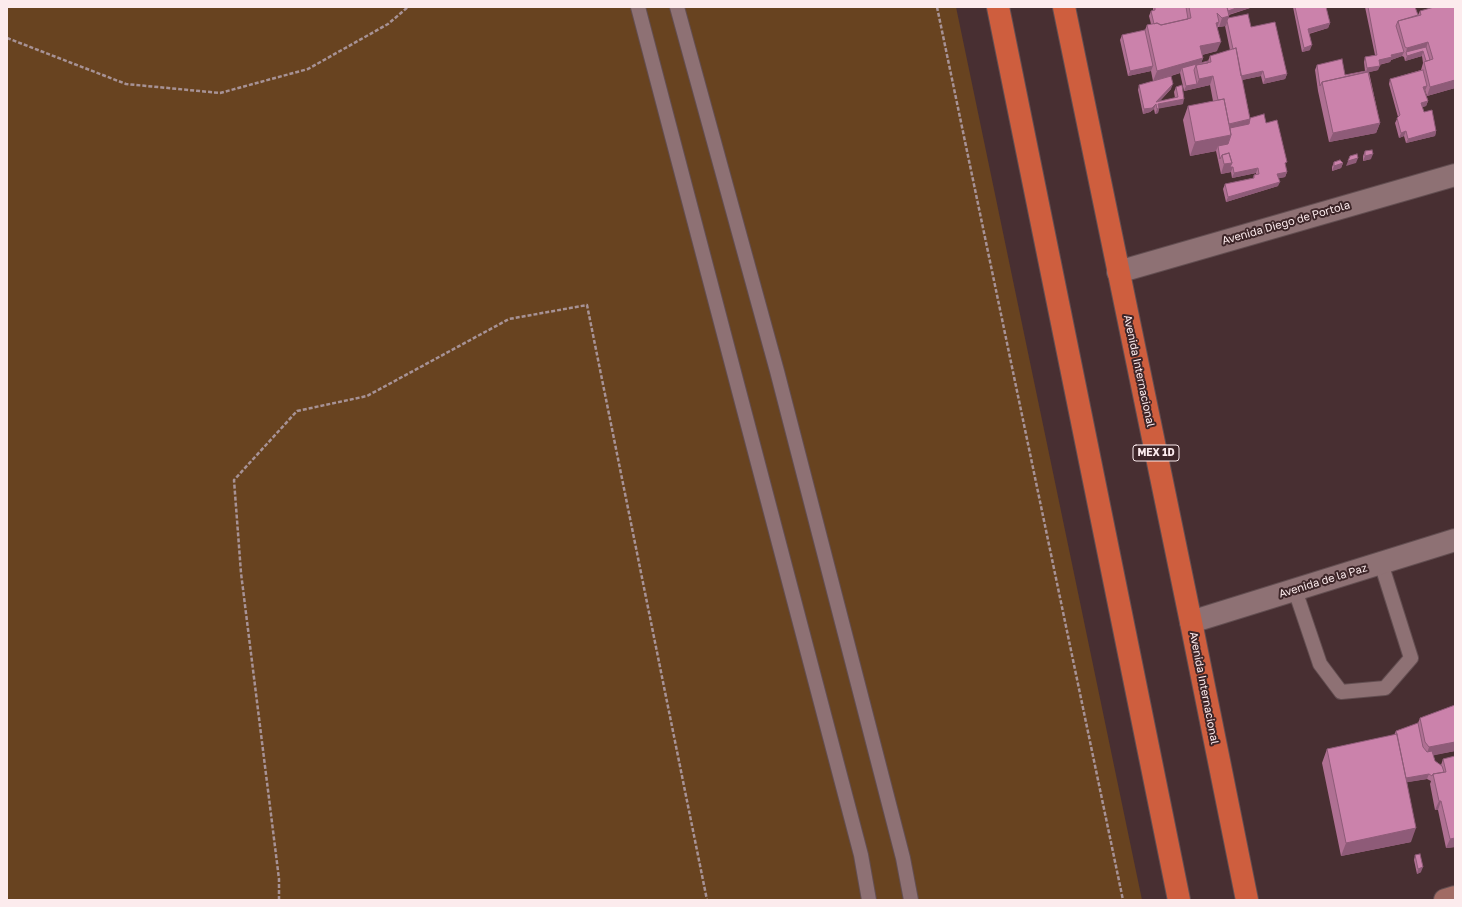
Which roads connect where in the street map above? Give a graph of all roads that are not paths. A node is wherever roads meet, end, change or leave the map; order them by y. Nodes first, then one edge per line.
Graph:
1 (638, 7) edge
2 (678, 7) edge
3 (998, 7) edge
4 (1064, 7) edge
5 (1455, 175) edge
6 (1118, 272) junction
7 (1455, 540) edge
8 (1381, 563) junction
9 (1295, 590) junction
10 (1191, 622) junction
11 (1455, 897) edge
12 (869, 900) edge
13 (911, 900) edge
14 (1180, 900) edge
15 (1246, 900) edge
16 (1445, 900) edge

1 - 12 lane
2 - 13 lane
3 - 14 highway
4 - 6 highway, Avenida Internacional / MEX 1D
5 - 6 street, Avenida Diego de Portola
6 - 10 highway, Avenida Internacional / MEX 1D
7 - 8 street, Avenida de la Paz
8 - 9 street, Avenida de la Paz
8 - 9 lane
9 - 10 street, Avenida de la Paz
10 - 15 highway, Avenida Internacional / MEX 1D
11 - 16 street

